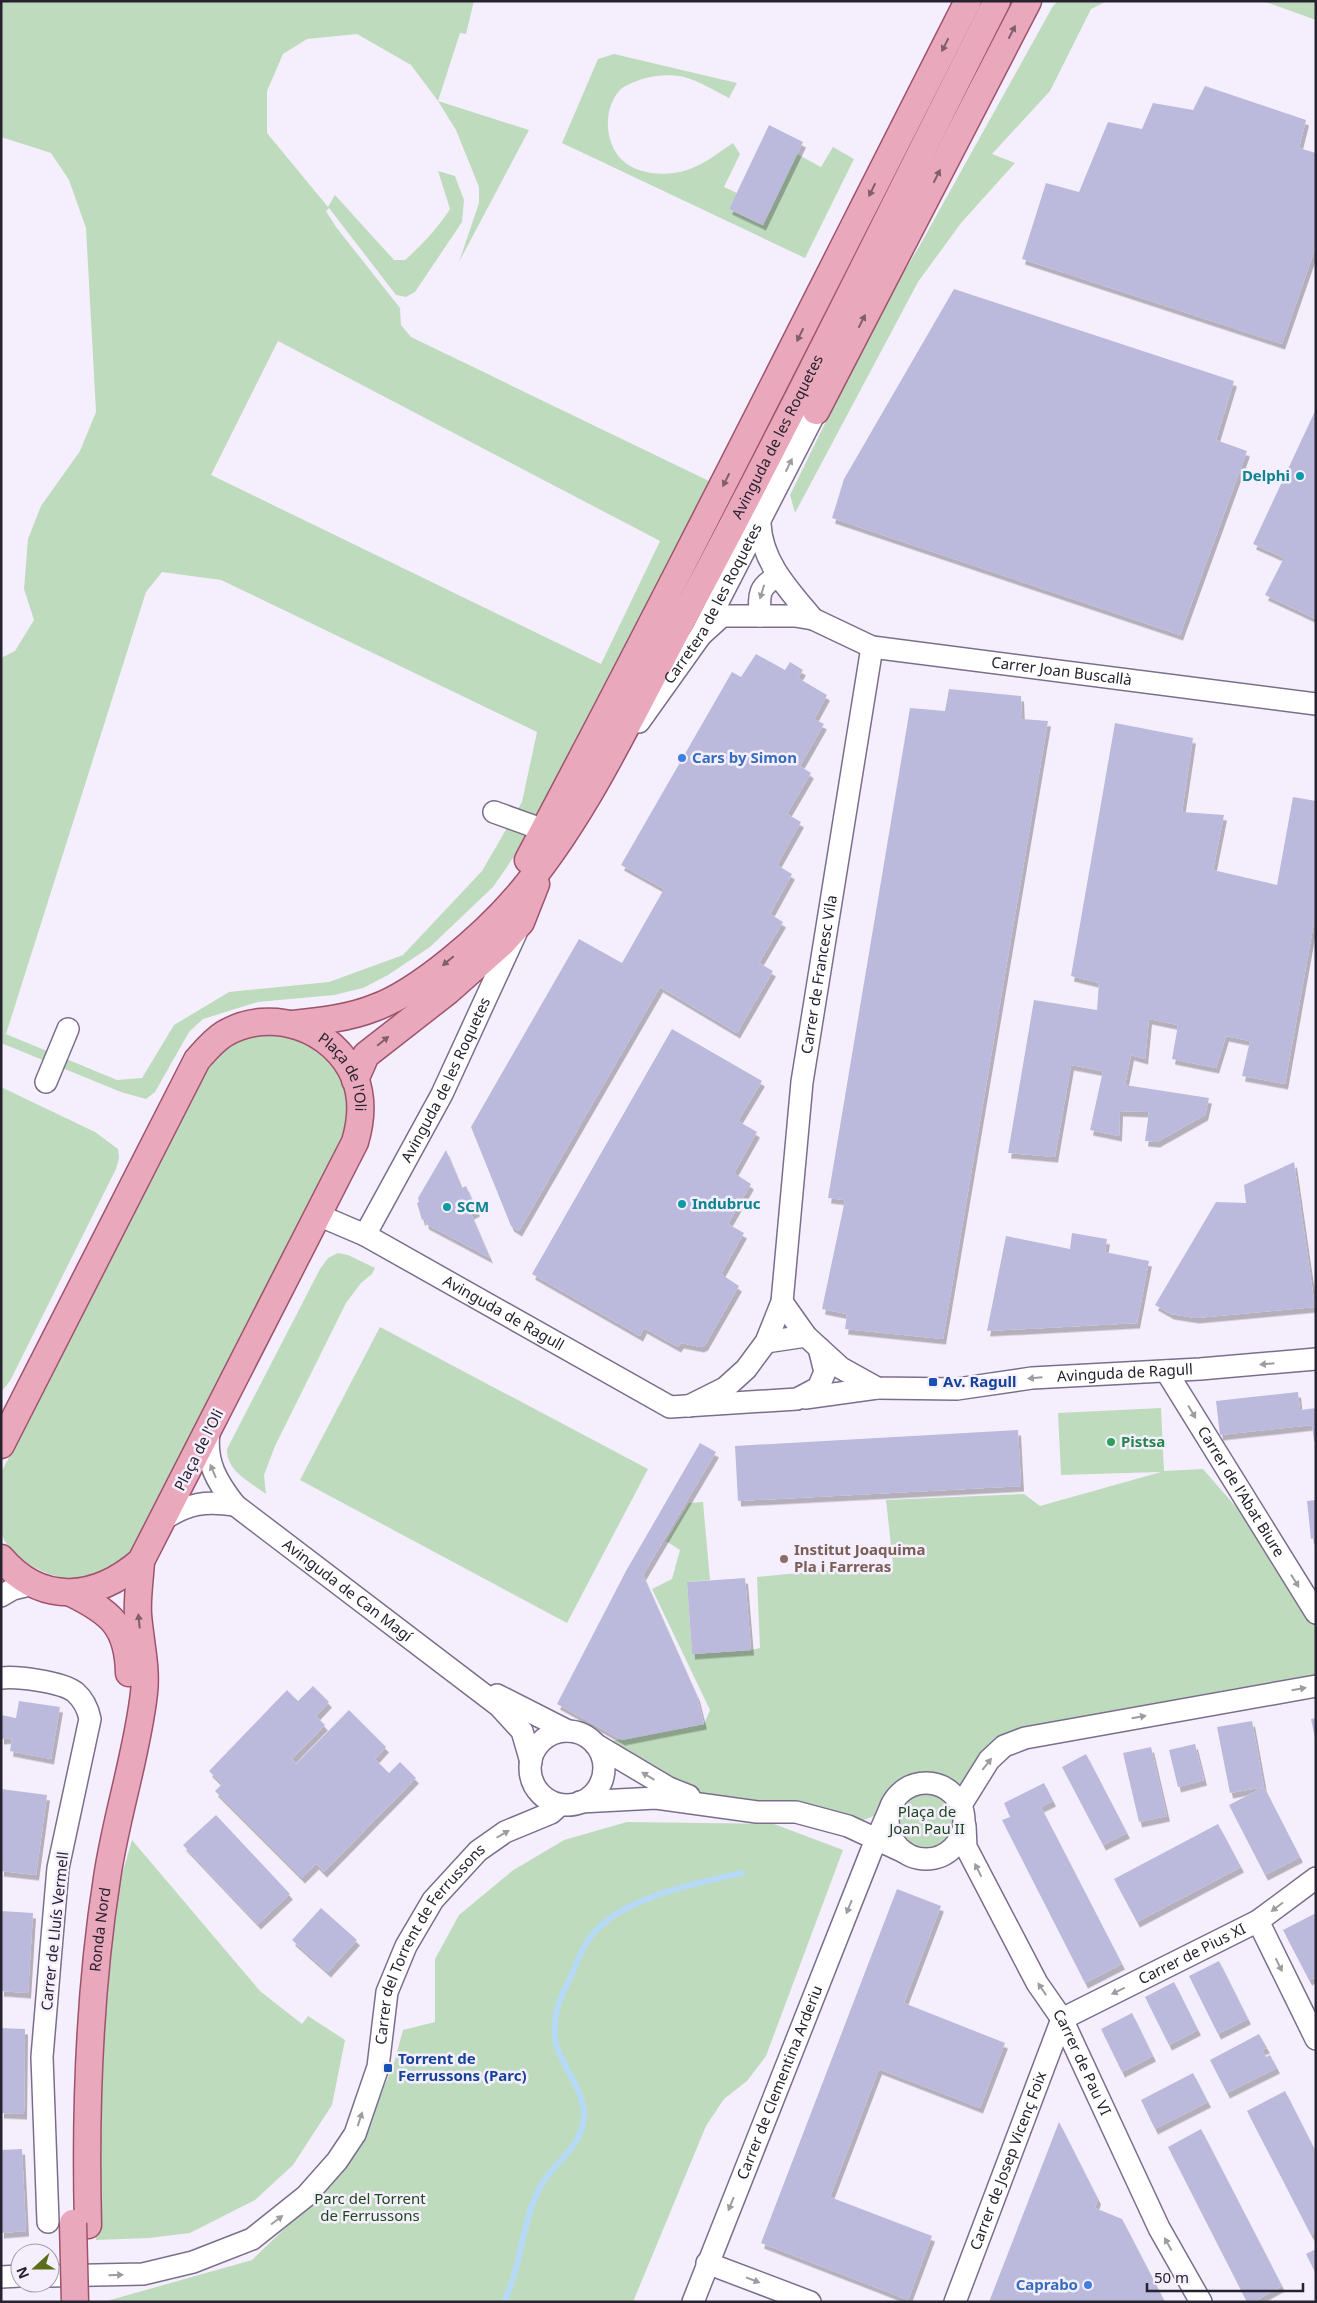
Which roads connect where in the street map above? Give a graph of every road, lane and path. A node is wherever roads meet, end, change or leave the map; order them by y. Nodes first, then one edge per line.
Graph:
1 (968, 1) edge
2 (997, 1) edge
3 (1028, 1) edge
4 (816, 410) joint
5 (760, 524) junction
6 (778, 576) junction
7 (760, 616) junction
8 (813, 619) junction
9 (702, 635) junction
10 (872, 647) junction
11 (1316, 704) edge
12 (594, 786) junction
13 (494, 812) dead end
14 (544, 830) junction
15 (544, 865) junction
16 (521, 922) junction
17 (484, 929) junction
18 (292, 1024) junction
19 (68, 1029) dead end
20 (355, 1080) junction
21 (46, 1082) dead end
22 (318, 1215) junction
23 (365, 1235) junction
24 (782, 1302) junction
25 (766, 1342) junction
26 (812, 1342) junction
27 (1316, 1359) edge
28 (746, 1369) junction
29 (1166, 1371) junction
30 (877, 1388) junction
31 (797, 1399) junction
32 (774, 1400) junction
33 (688, 1406) junction
34 (209, 1432) junction
35 (1, 1445) edge
36 (235, 1505) junction
37 (164, 1519) junction
38 (1, 1558) edge
39 (141, 1562) junction
40 (33, 1584) junction
41 (71, 1592) junction
42 (1, 1596) edge
43 (1316, 1613) edge
44 (461, 1676) junction
45 (1, 1678) edge
46 (1316, 1686) edge
47 (568, 1731) junction
48 (595, 1744) junction
49 (531, 1762) junction
50 (570, 1803) junction
51 (707, 1804) junction
52 (961, 1805) junction
53 (891, 1807) junction
54 (848, 1826) junction
55 (965, 1826) junction
56 (877, 1840) junction
57 (904, 1852) junction
58 (867, 1862) junction
59 (1316, 1878) edge
60 (1258, 1921) junction
61 (1062, 2019) junction
62 (1316, 2039) edge
63 (70, 2223) junction
64 (707, 2263) junction
65 (60, 2276) edge
66 (76, 2302) edge
67 (90, 2302) edge
68 (693, 2302) edge
69 (810, 2302) edge
70 (954, 2302) edge
71 (1201, 2302) edge

1 -> 14 main road
2 - 12 main road, Avinguda de les Roquetes
4 -> 3 main road
5 -> 4 street, Carretera de les Roquetes
5 - 6 street, Carrer Joan Buscallà
5 - 9 street, Carretera de les Roquetes
6 -> 7 street
6 - 8 street, Carrer Joan Buscallà
7 - 8 street, Carrer Joan Buscallà
7 - 9 street, Carrer Joan Buscallà
8 - 10 street, Carrer Joan Buscallà
9 - 12 street, Carretera de les Roquetes
10 - 11 street, Carrer Joan Buscallà
10 - 24 street, Carrer de Francesc Vila
12 - 15 main road, Avinguda de les Roquetes
13 - 14 street
14 - 17 main road
15 - 16 main road, Avinguda de les Roquetes
15 - 17 main road, Avinguda de les Roquetes
20 -> 16 main road, Avinguda de les Roquetes
16 - 23 street, Avinguda de les Roquetes
17 -> 18 main road, Avinguda de les Roquetes
18 - 20 main road, Plaça de l'Oli
18 - 35 main road, Plaça de l'Oli
19 - 21 street
20 - 22 main road, Plaça de l'Oli
22 - 23 street, Avinguda de Ragull
22 - 34 main road, Plaça de l'Oli
23 - 33 street, Avinguda de Ragull
24 - 25 street, Carrer de Francesc Vila
24 - 26 street
25 - 26 street
25 - 28 street
26 - 30 street
26 - 31 street
27 -> 29 street, Avinguda de Ragull
28 - 32 street
28 - 33 street
29 -> 30 street, Avinguda de Ragull
29 -> 43 street, Carrer de l'Abat Biure
30 - 31 street
31 - 32 street
32 - 33 street
36 -> 34 street, Avinguda de Can Magí
34 - 37 main road, Plaça de l'Oli
36 - 37 street
36 - 44 street, Avinguda de Can Magí
37 - 39 main road, Plaça de l'Oli
38 - 40 main road, Plaça de l'Oli
39 - 41 main road, Plaça de l'Oli
63 -> 39 main road, Ronda Nord
40 - 41 main road, Plaça de l'Oli
40 - 42 street
41 - 63 main road, Ronda Nord
44 - 47 street, Avinguda de Can Magí
44 - 49 street, Avinguda de Can Magí
45 - 63 street, Carrer de Lluís Vermell
52 -> 46 street
47 - 48 street
47 - 49 street
48 - 50 street
51 -> 48 street
49 - 50 street
50 - 51 street
65 -> 50 street, Carrer del Torrent de Ferrussons
51 - 54 street
52 - 53 street
52 - 55 street
53 - 54 street
53 - 56 street, Carrer de Clementina Arderiu
53 - 57 street
54 - 56 street
54 - 58 street
55 - 57 street
61 -> 55 street, Carrer de Pau VI
56 - 57 street
56 - 58 street, Carrer de Clementina Arderiu
58 -> 64 street, Carrer de Clementina Arderiu
59 -> 60 street, Carrer de Pius XI
60 -> 61 street, Carrer de Pius XI
60 -> 62 street
61 - 70 street, Carrer de Josep Vicenç Foix
71 -> 61 street, Carrer de Pau VI
63 - 66 main road, Ronda Nord, bridge
63 - 67 main road, Ronda Nord
64 - 68 street, Carrer de Clementina Arderiu
64 -> 69 street

